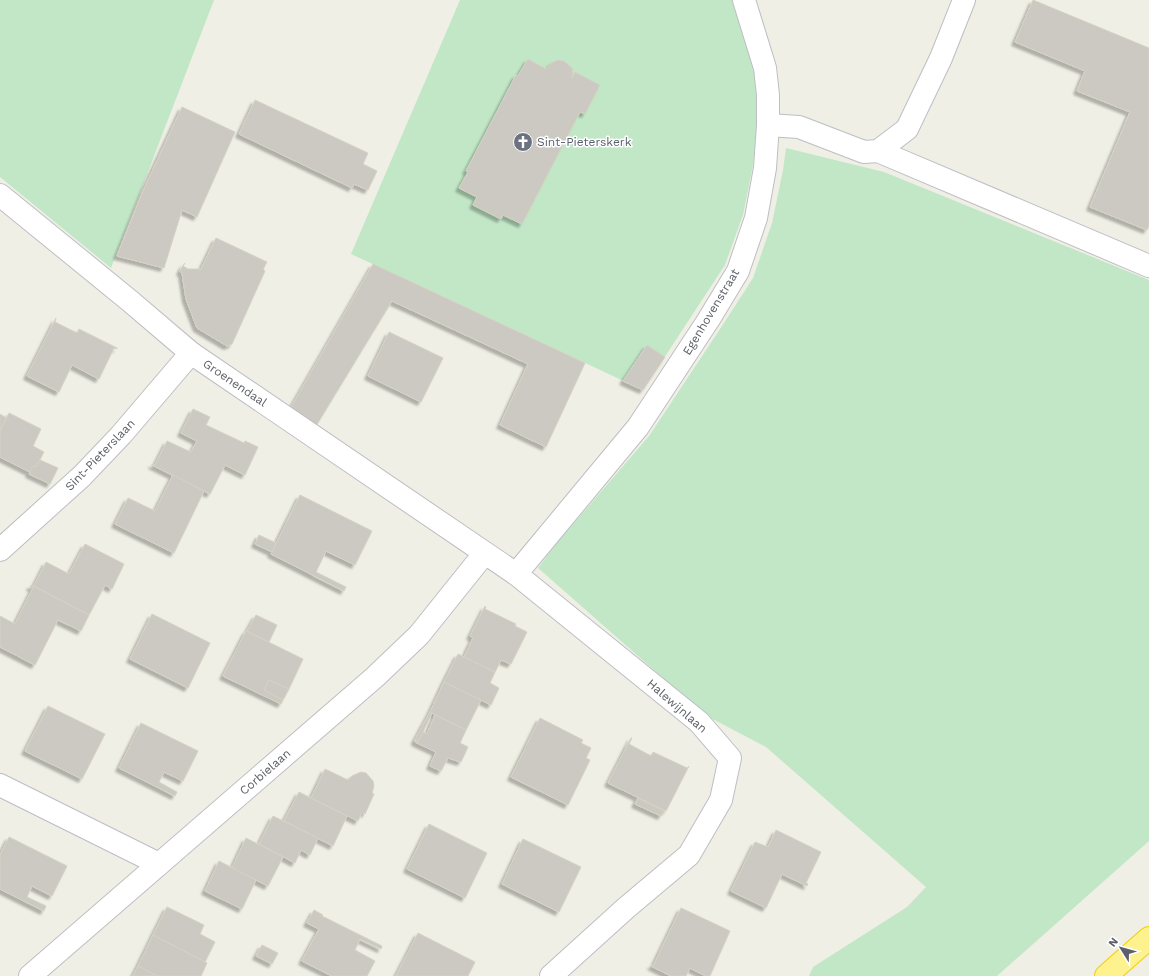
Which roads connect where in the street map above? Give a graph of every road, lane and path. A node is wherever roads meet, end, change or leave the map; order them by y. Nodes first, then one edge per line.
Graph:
1 (744, 0) edge
2 (964, 0) edge
3 (768, 125) junction
4 (878, 151) junction
5 (0, 195) edge
6 (1149, 266) edge
7 (191, 353) junction
8 (0, 550) edge
9 (484, 554) junction
10 (516, 574) junction
11 (0, 785) edge
12 (159, 864) junction
13 (1149, 938) edge
14 (30, 976) edge
15 (551, 976) edge
16 (1106, 976) edge

1 - 3 street, Egenhovenstraat
2 - 4 street
3 - 4 street
3 - 10 street, Egenhovenstraat
4 - 6 street
5 - 7 street, Groenendaal
7 - 8 street, Sint-Pieterslaan
7 - 9 street, Groenendaal
9 - 10 street, Halewijnlaan
9 - 12 street, Corbielaan
10 - 15 street, Halewijnlaan
11 - 12 street
12 - 14 street, Corbielaan
13 - 16 highway

